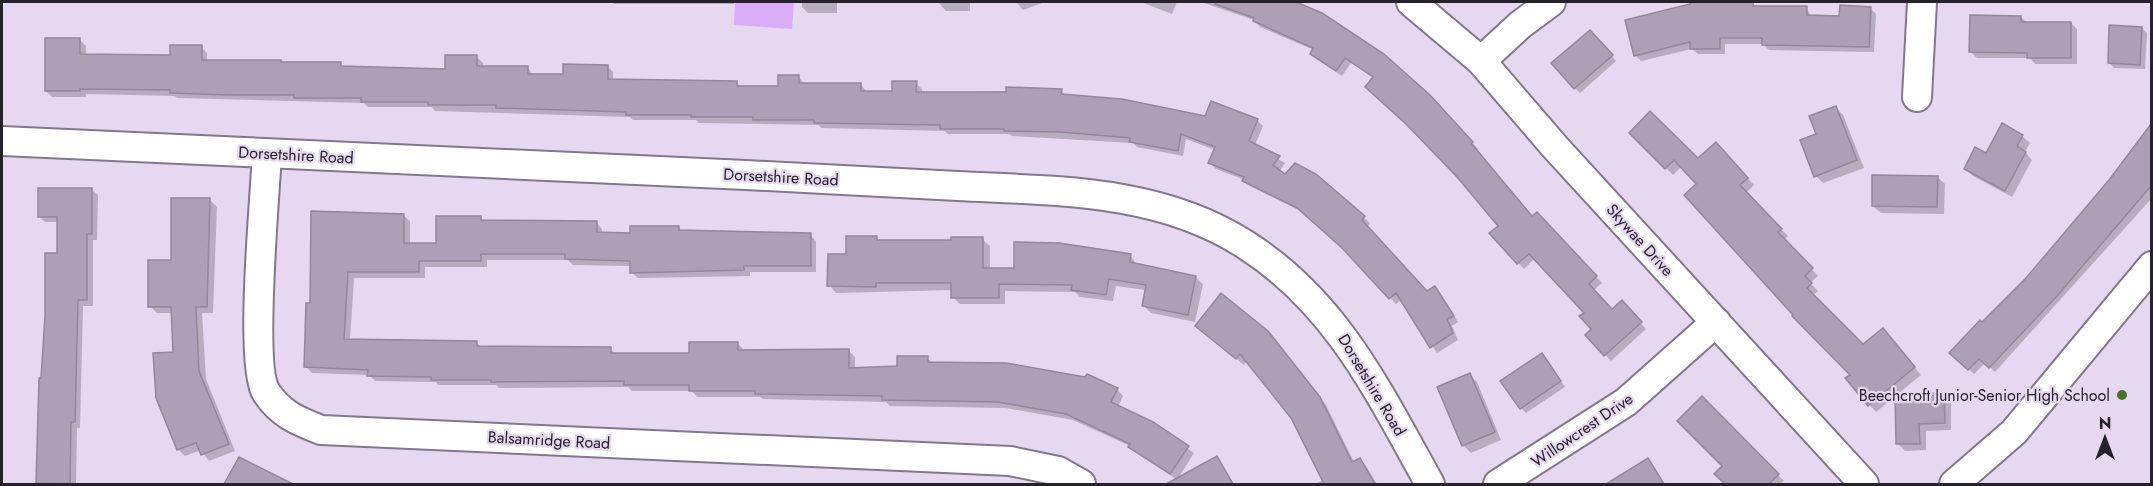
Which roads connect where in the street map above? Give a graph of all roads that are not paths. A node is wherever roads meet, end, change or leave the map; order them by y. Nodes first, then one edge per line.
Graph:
1 (1411, 2) edge
2 (1551, 2) edge
3 (1922, 2) edge
4 (1481, 61) junction
5 (1917, 97) dead end
6 (2, 141) edge
7 (267, 154) junction
8 (2151, 266) edge
9 (1716, 322) junction
10 (1082, 484) edge
11 (1430, 484) edge
12 (1498, 484) edge
13 (1864, 484) edge
14 (1954, 484) edge

1 - 4 street, Skywae Drive
2 - 4 street
3 - 5 street
4 - 9 street, Skywae Drive
6 - 7 street, Dorsetshire Road
7 - 10 street, Balsamridge Road
7 - 11 street, Dorsetshire Road
8 - 14 street
9 - 12 street, Willowcrest Drive
9 - 13 street, Skywae Drive

